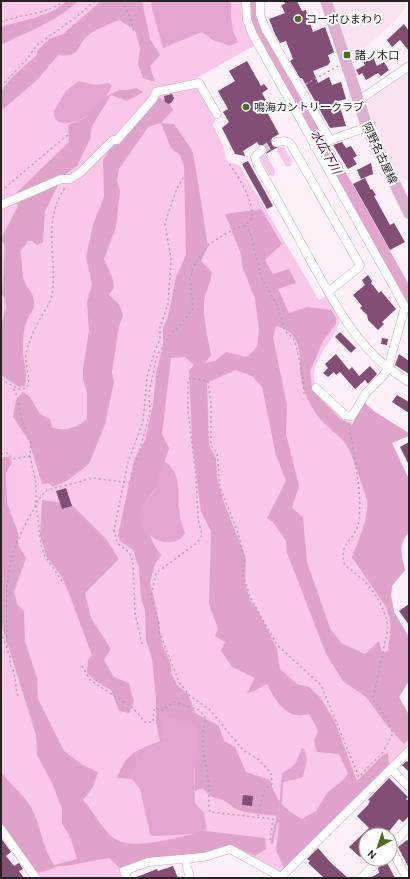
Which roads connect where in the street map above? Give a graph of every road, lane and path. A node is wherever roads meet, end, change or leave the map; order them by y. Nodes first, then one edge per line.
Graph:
1 (63, 1) edge
2 (95, 1) edge
3 (122, 1) edge
4 (246, 1) edge
5 (260, 1) edge
6 (326, 1) edge
7 (1, 22) edge
8 (134, 32) dead end
9 (346, 62) junction
10 (409, 66) edge
11 (1, 86) edge
12 (299, 88) junction
13 (358, 101) junction
14 (217, 114) dead end
15 (367, 127) junction
16 (70, 133) dead end
17 (328, 140) junction
18 (276, 142) dead end
19 (315, 145) junction
20 (262, 150) dead end
21 (228, 162) dead end
22 (72, 178) junction
23 (183, 178) dead end
24 (1, 190) edge
25 (1, 205) edge
26 (409, 213) edge
27 (246, 225) junction
28 (328, 292) junction
29 (388, 368) junction
30 (1, 379) edge
31 (409, 382) edge
32 (13, 386) junction
33 (316, 388) dead end
34 (304, 397) dead end
35 (348, 415) junction
36 (1, 454) edge
37 (30, 456) junction
38 (124, 483) junction
39 (36, 505) junction
40 (64, 584) dead end
41 (1, 632) edge
42 (142, 644) dead end
43 (7, 647) junction
44 (82, 666) dead end
45 (20, 698) dead end
46 (409, 751) edge
47 (391, 769) junction
48 (409, 787) edge
49 (258, 816) junction
50 (409, 827) edge
51 (1, 829) edge
52 (398, 839) edge
53 (270, 840) dead end
54 (185, 859) junction
55 (398, 861) edge
56 (371, 867) edge
57 (283, 877) edge
58 (36, 878) edge
59 (127, 878) edge
60 (190, 878) edge
61 (360, 878) edge
62 (408, 878) edge

1 - 7 path
2 - 11 path
3 - 8 path
4 - 19 street
5 - 12 street
6 - 9 main road, 阿野名古屋線
9 - 12 path
9 - 13 main road, 阿野名古屋線
10 - 13 street
12 - 17 street
13 - 15 main road, 阿野名古屋線
14 - 22 street
15 - 17 street
15 - 26 main road, 阿野名古屋線
16 - 24 path
17 - 19 street
18 - 28 street
19 - 29 street
20 - 28 street
21 - 27 path
22 - 25 street
22 - 32 path
23 - 38 path
27 - 34 path
27 - 38 path
28 - 29 street
29 - 31 street
29 - 35 street
30 - 32 path
32 - 37 path
33 - 35 street
35 - 49 path
36 - 37 path
37 - 39 path
38 - 39 path
38 - 42 path
39 - 40 path
39 - 43 path
41 - 43 path
43 - 45 path
44 - 49 path
46 - 47 street
47 - 48 street
47 - 57 street
49 - 53 path
50 - 52 street
51 - 58 street
54 - 57 street
54 - 59 street
54 - 60 street
55 - 62 street
56 - 61 street

